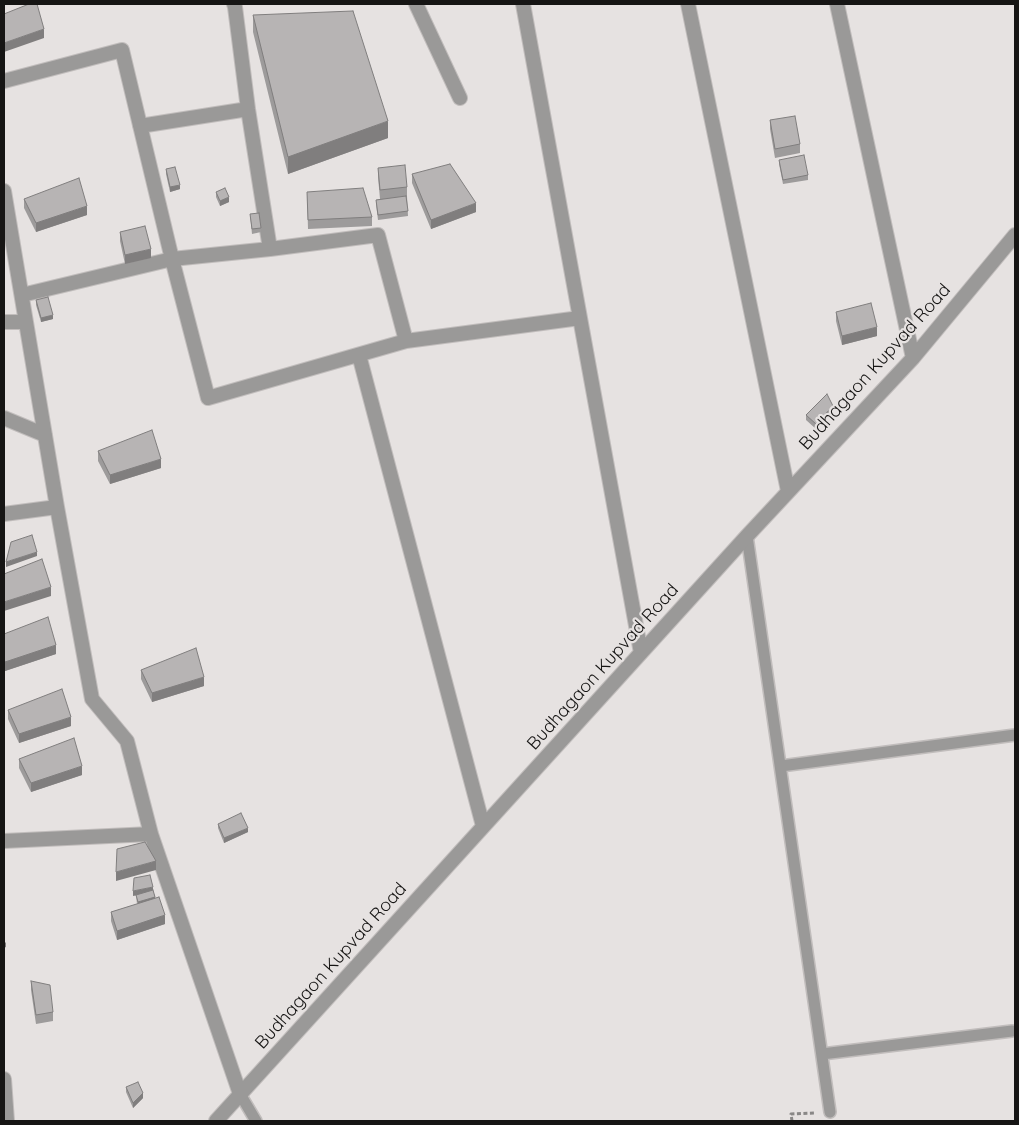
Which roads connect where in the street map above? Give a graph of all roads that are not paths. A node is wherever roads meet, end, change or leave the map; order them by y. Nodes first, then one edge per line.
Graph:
1 (416, 4) edge
2 (524, 4) edge
3 (688, 4) edge
4 (837, 4) edge
5 (238, 5) edge
6 (4, 81) edge
7 (460, 98) dead end
8 (248, 109) junction
9 (140, 126) junction
10 (4, 191) edge
11 (1015, 235) edge
12 (270, 249) junction
13 (172, 259) junction
14 (22, 295) junction
15 (580, 318) junction
16 (4, 322) edge
17 (26, 322) junction
18 (406, 341) junction
19 (359, 355) junction
20 (913, 358) junction
21 (4, 418) edge
22 (45, 435) junction
23 (788, 491) junction
24 (57, 507) junction
25 (4, 514) edge
26 (747, 536) junction
27 (641, 653) junction
28 (1015, 735) edge
29 (781, 766) junction
30 (483, 826) junction
31 (151, 834) junction
32 (4, 842) edge
33 (1012, 1031) dead end
34 (822, 1054) junction
35 (4, 1078) edge
36 (240, 1094) junction
37 (830, 1112) road end
38 (7, 1121) edge
39 (216, 1121) edge
40 (256, 1121) edge

1 - 7 street
2 - 15 street
3 - 23 street
4 - 20 street
5 - 8 street
6 - 9 street
8 - 9 street
8 - 12 street
9 - 13 street
10 - 14 street
11 - 20 street, Budhagaon Kupvad Road
12 - 13 street
12 - 18 street
13 - 14 street
13 - 19 street
14 - 17 street
15 - 18 street
15 - 27 street
16 - 17 street
17 - 22 street
18 - 19 street
19 - 30 street
20 - 23 street, Budhagaon Kupvad Road
21 - 22 street
22 - 24 street
23 - 26 street, Budhagaon Kupvad Road
24 - 25 street
24 - 31 street
26 - 27 street, Budhagaon Kupvad Road
26 - 29 lane
27 - 30 street, Budhagaon Kupvad Road
28 - 29 lane
29 - 34 lane
30 - 36 street, Budhagaon Kupvad Road
31 - 32 street
31 - 36 street
33 - 34 lane
34 - 37 lane
35 - 38 street
36 - 39 street, Budhagaon Kupvad Road
36 - 40 lane

